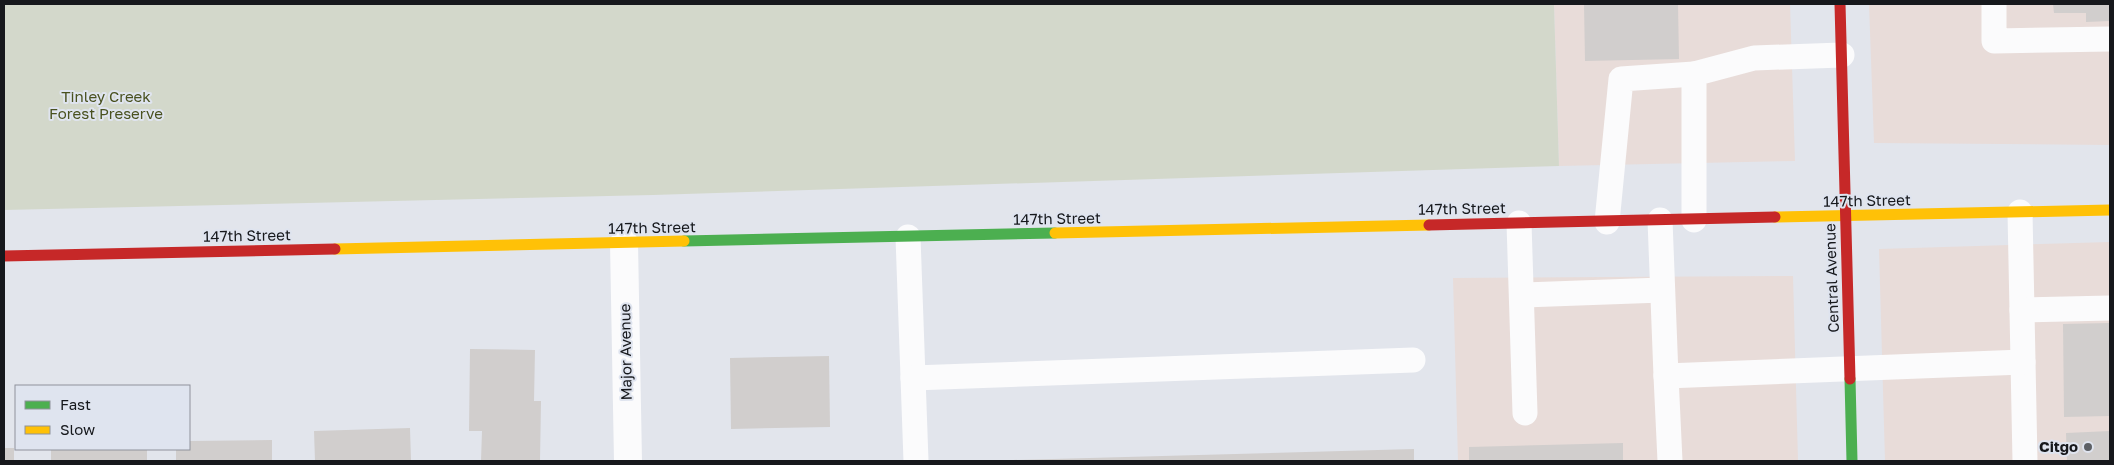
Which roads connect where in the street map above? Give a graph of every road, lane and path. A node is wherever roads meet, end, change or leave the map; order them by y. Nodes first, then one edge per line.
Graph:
1 (1840, 4) edge
2 (1994, 4) edge
3 (2110, 39) edge
4 (1842, 55) junction
5 (1694, 74) junction
6 (2110, 210) edge
7 (2020, 212) junction
8 (1846, 216) junction
9 (1660, 220) junction
10 (1694, 220) junction
11 (1607, 222) junction
12 (1519, 223) junction
13 (908, 237) junction
14 (624, 243) junction
15 (4, 256) edge
16 (1662, 290) junction
17 (1522, 295) junction
18 (2110, 308) edge
19 (2022, 310) junction
20 (1413, 360) dead end
21 (2023, 362) junction
22 (1850, 370) junction
23 (1666, 376) junction
24 (914, 378) junction
25 (1526, 412) dead end
26 (628, 461) edge
27 (916, 461) edge
28 (1670, 461) edge
29 (1852, 461) edge
30 (2025, 461) edge

1 - 4 main road, Central Avenue
2 - 3 lane
4 - 5 lane
4 - 8 main road, Central Avenue
5 - 10 lane
5 - 11 lane
6 - 7 main road, 147th Street
7 - 8 main road, 147th Street
7 - 19 lane
8 - 10 main road, 147th Street
8 - 22 main road, Central Avenue
9 - 10 main road, 147th Street
9 - 11 main road, 147th Street
9 - 16 lane
11 - 12 main road, 147th Street
12 - 13 main road, 147th Street
12 - 17 lane
13 - 14 main road, 147th Street
13 - 24 lane
14 - 15 main road, 147th Street
14 - 26 street, Major Avenue
16 - 17 lane
16 - 23 lane
17 - 25 lane
18 - 19 lane
19 - 21 lane
20 - 24 lane
21 - 22 lane
21 - 30 lane
22 - 23 lane
22 - 29 main road, Central Avenue
23 - 28 lane
24 - 27 lane

